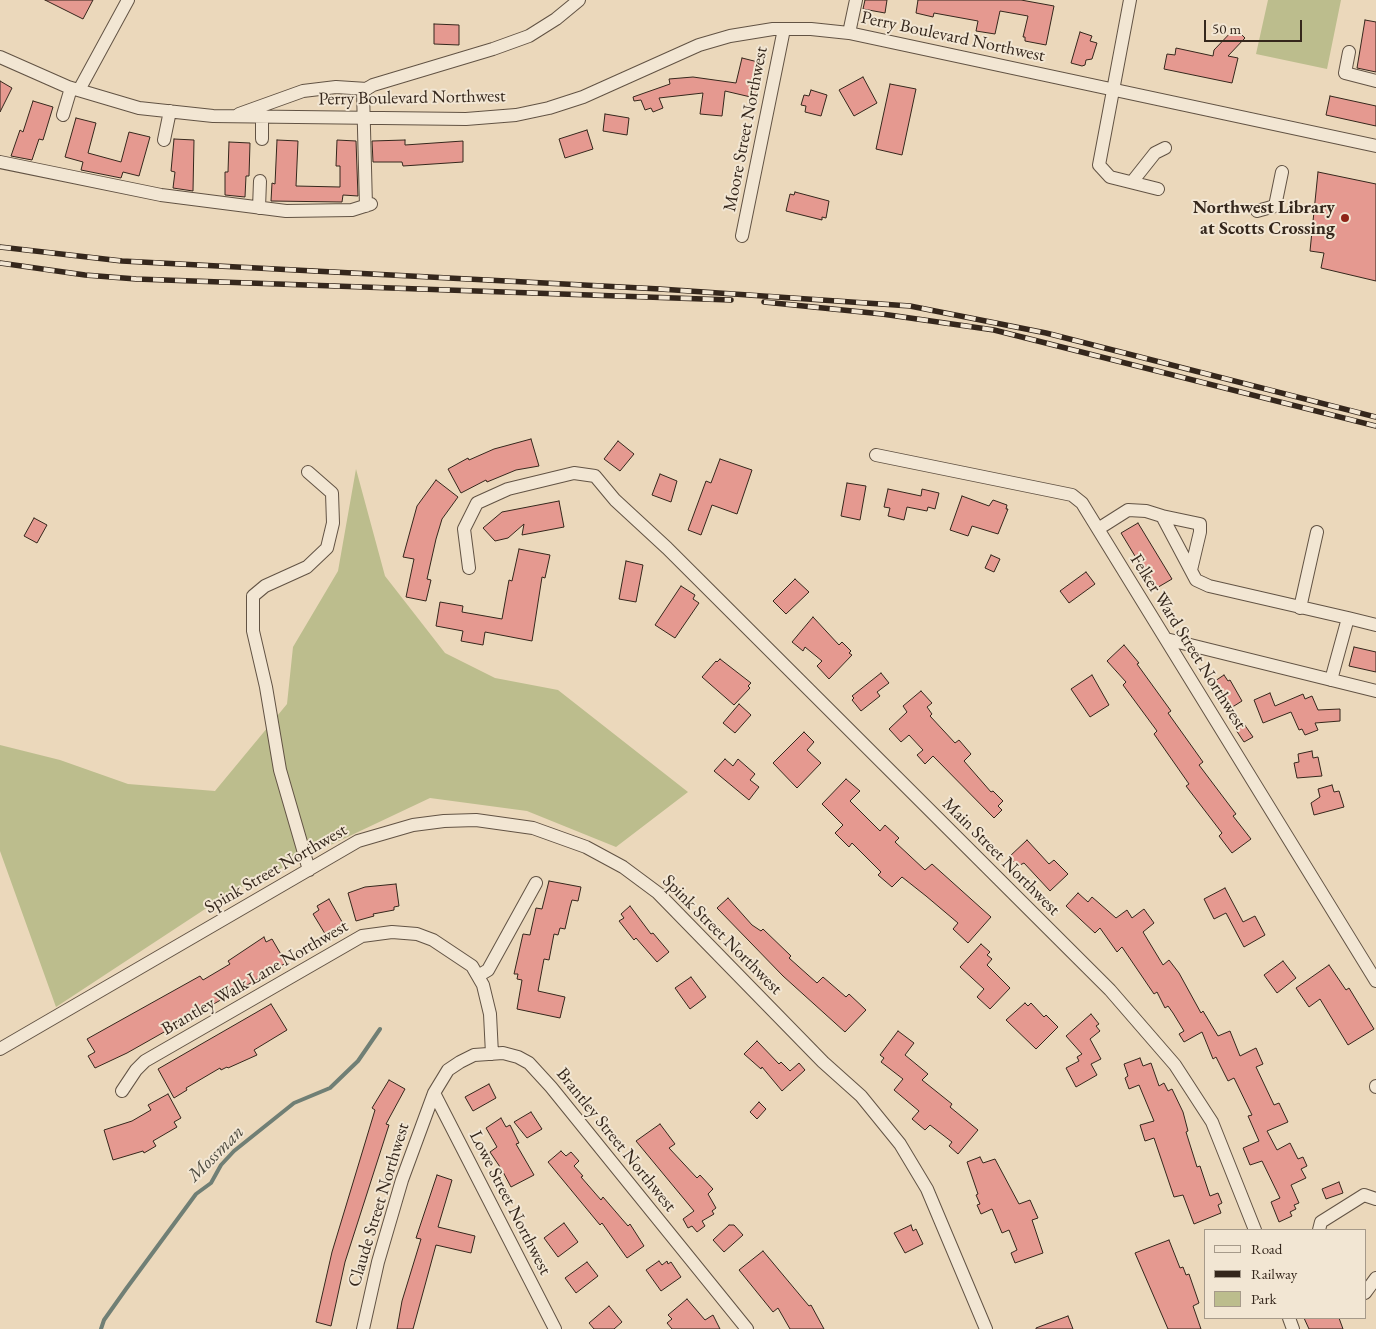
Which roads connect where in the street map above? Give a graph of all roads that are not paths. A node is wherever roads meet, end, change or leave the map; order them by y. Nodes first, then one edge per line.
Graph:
1 (128, 0) edge
2 (579, 0) edge
3 (856, 0) edge
4 (1130, 0) edge
5 (784, 29) junction
6 (849, 33) junction
7 (1349, 52) dead end
8 (0, 57) edge
9 (1376, 81) edge
10 (75, 89) junction
11 (367, 89) junction
12 (1112, 89) junction
13 (170, 111) junction
14 (63, 115) dead end
15 (233, 117) junction
16 (262, 117) junction
17 (364, 118) junction
18 (262, 138) dead end
19 (164, 140) dead end
20 (1376, 146) edge
21 (1165, 148) dead end
22 (0, 162) edge
23 (1144, 167) junction
24 (1282, 172) dead end
25 (260, 181) dead end
26 (1132, 182) junction
27 (259, 208) junction
28 (1257, 211) dead end
29 (742, 236) dead end
30 (876, 455) dead end
31 (308, 472) dead end
32 (1162, 516) junction
33 (1098, 529) junction
34 (1317, 532) dead end
35 (469, 568) dead end
36 (1191, 570) junction
37 (1300, 608) junction
38 (1348, 618) junction
39 (1376, 625) edge
40 (1166, 638) junction
41 (1331, 680) junction
42 (1376, 691) edge
43 (309, 870) junction
44 (536, 883) dead end
45 (478, 976) junction
46 (1376, 981) edge
47 (0, 1049) edge
48 (492, 1054) junction
49 (122, 1091) dead end
50 (434, 1093) junction
51 (1376, 1199) edge
52 (1255, 1229) edge
53 (1319, 1229) edge
54 (1376, 1278) edge
55 (1366, 1292) edge
56 (363, 1329) edge
57 (555, 1329) edge
58 (747, 1329) edge
59 (986, 1329) edge

1 - 10 street
2 - 11 street
3 - 6 street
4 - 12 street
5 - 6 street, Perry Boulevard Northwest
5 - 17 street, Perry Boulevard Northwest
5 - 29 street, Moore Street Northwest
6 - 12 street, Perry Boulevard Northwest
7 - 9 street
8 - 10 street, Perry Boulevard Northwest
10 - 13 street, Perry Boulevard Northwest
10 - 14 street
11 - 15 street
11 - 17 street
12 - 20 street, Perry Boulevard Northwest
12 - 26 street
13 - 15 street, Perry Boulevard Northwest
13 - 19 street
15 - 16 street, Perry Boulevard Northwest
16 - 17 street, Perry Boulevard Northwest
16 - 18 street
17 - 27 street
21 - 23 street
22 - 27 street
23 - 26 street
23 - 26 street
24 - 28 street
25 - 27 street
30 - 33 street, Felker Ward Street Northwest
31 - 43 street
32 - 33 street
32 - 36 street
32 - 36 street
33 - 40 street, Felker Ward Street Northwest
34 - 37 street
35 - 52 street, Main Street Northwest
36 - 37 street
37 - 38 street
38 - 39 street
38 - 41 street
40 - 41 street
40 - 46 street, Felker Ward Street Northwest
41 - 42 street
43 - 47 street, Spink Street Northwest
43 - 59 street, Spink Street Northwest
44 - 45 street
45 - 48 street, Brantley Walk Lane Northwest
45 - 49 street, Brantley Walk Lane Northwest
48 - 50 street, Brantley Street Northwest
48 - 58 street, Brantley Street Northwest
50 - 56 street, Claude Street Northwest
50 - 57 street, Lowe Street Northwest
51 - 53 street
54 - 55 street

